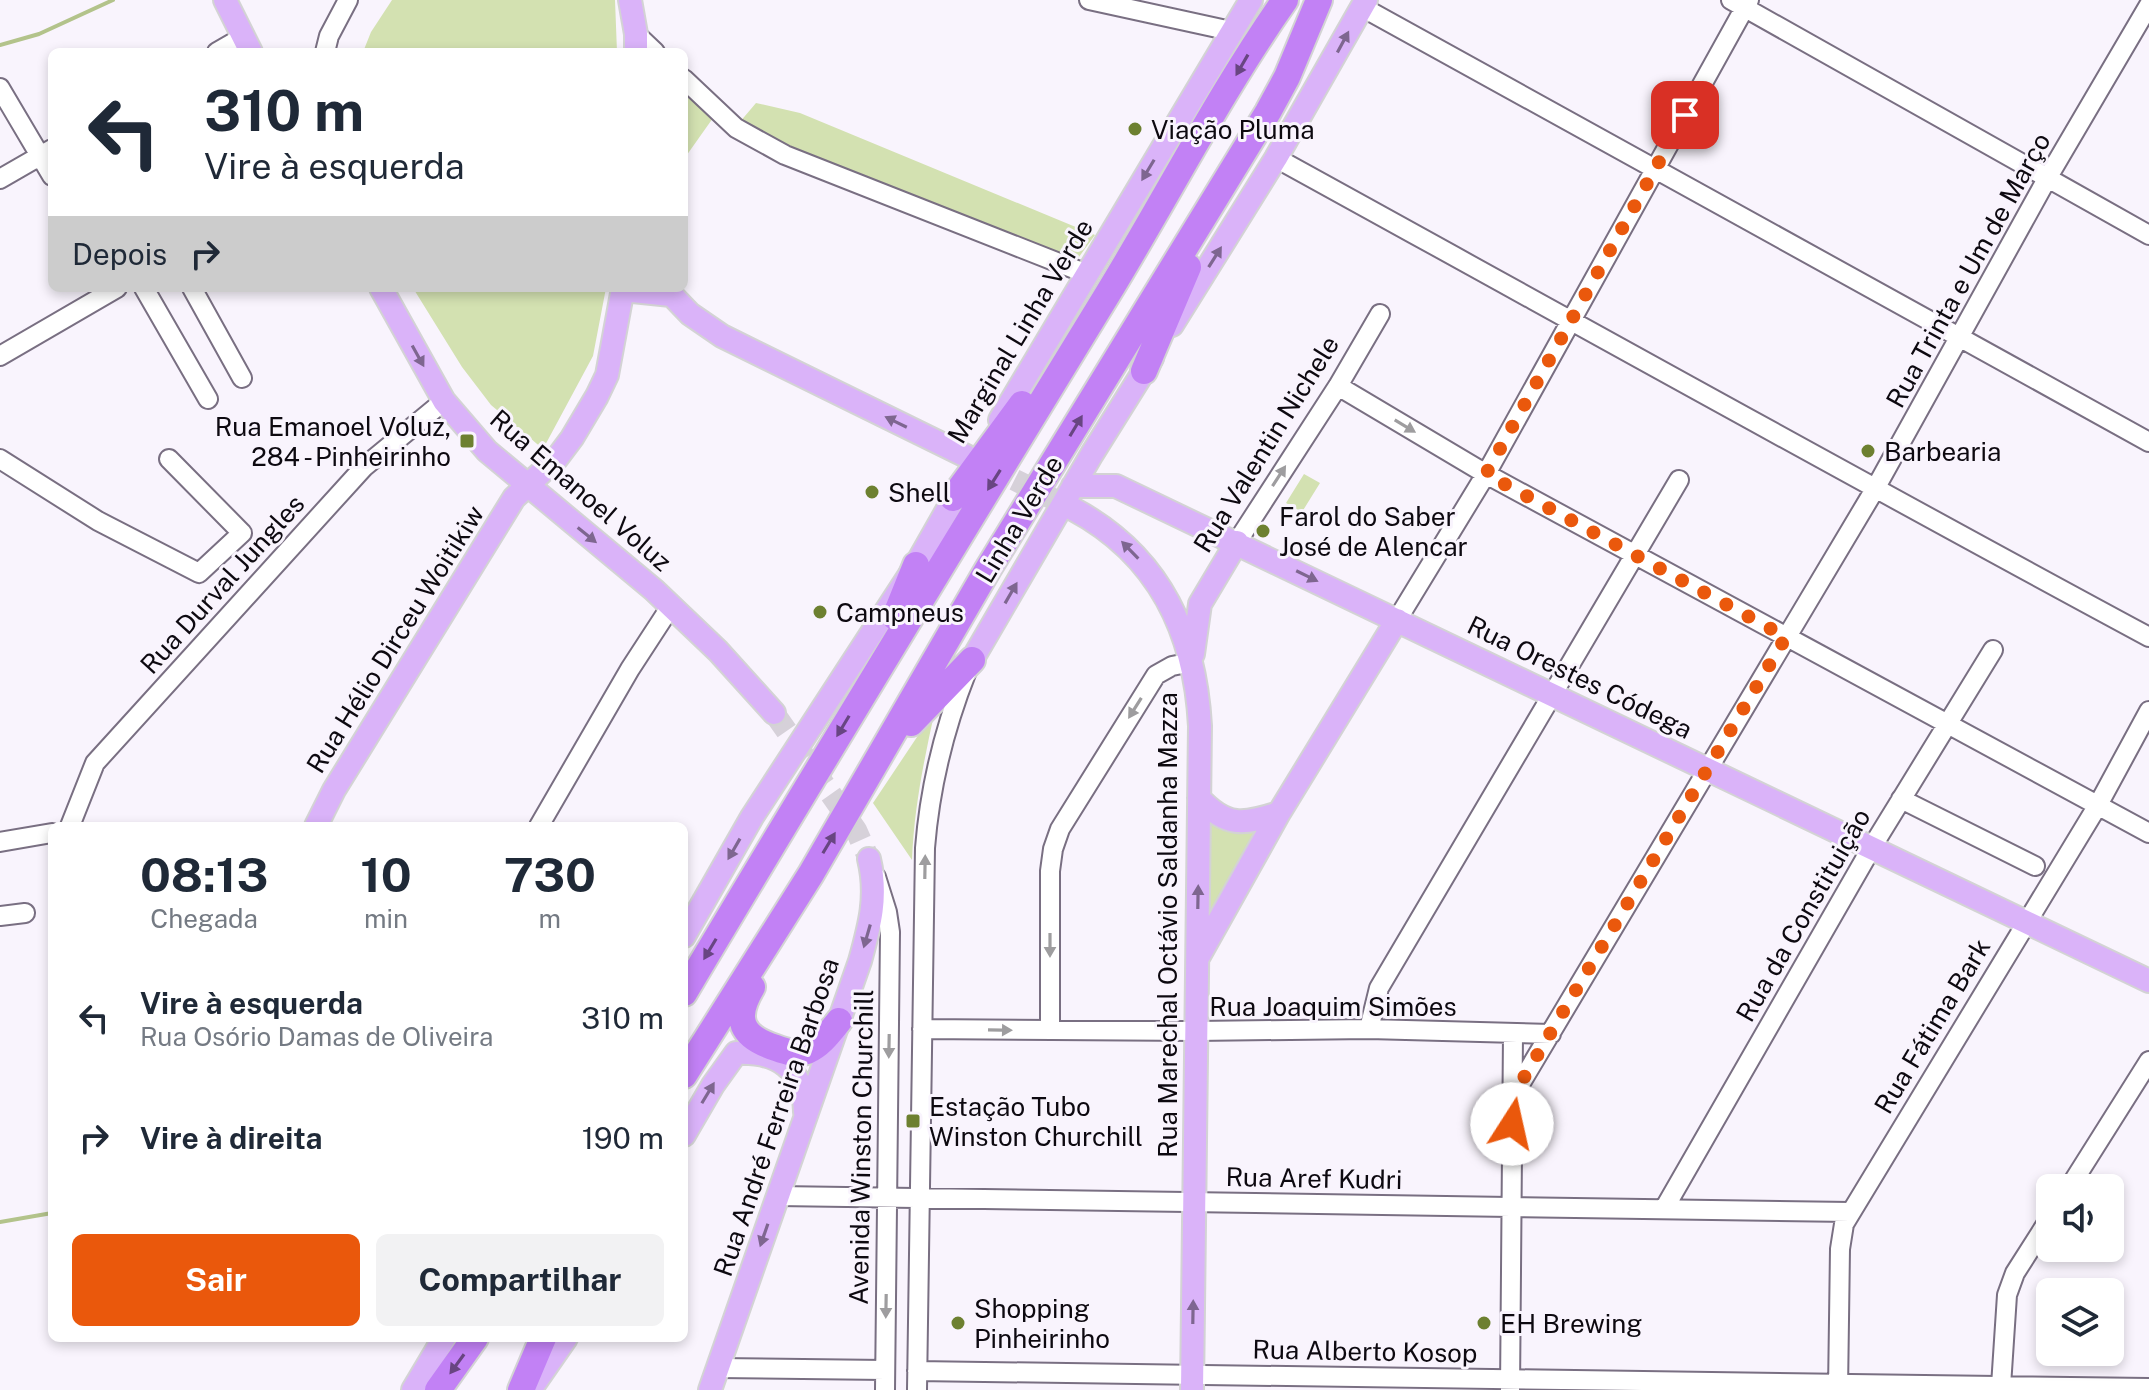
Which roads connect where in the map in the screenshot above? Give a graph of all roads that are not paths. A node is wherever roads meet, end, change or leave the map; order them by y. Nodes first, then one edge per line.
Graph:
1 (225, 0) edge
2 (348, 0) edge
3 (630, 0) edge
4 (1089, 0) edge
5 (1251, 0) edge
6 (1285, 0) edge
7 (1741, 2) edge
8 (1364, 4) edge
9 (1320, 5) edge
10 (2149, 5) edge
11 (1231, 31) junction
12 (636, 43) edge
13 (247, 44) edge
14 (326, 48) edge
15 (688, 83) edge
16 (0, 88) edge
17 (46, 152) edge
18 (1276, 158) junction
19 (1237, 161) junction
20 (1655, 169) junction
21 (2048, 177) junction
22 (0, 179) edge
23 (2149, 235) edge
24 (1133, 253) junction
25 (1087, 274) junction
26 (110, 292) edge
27 (146, 292) edge
28 (194, 292) edge
29 (383, 292) edge
30 (622, 292) edge
31 (668, 292) edge
32 (1380, 314) dead end
33 (1572, 319) junction
34 (1960, 338) junction
35 (0, 356) edge
36 (1144, 371) junction
37 (242, 378) dead end
38 (1338, 386) junction
39 (208, 399) dead end
40 (444, 401) junction
41 (2149, 442) edge
42 (1092, 454) junction
43 (966, 456) tunnel mouth
44 (0, 459) edge
45 (169, 459) dead end
46 (1486, 474) junction
47 (1679, 480) dead end
48 (526, 485) junction
49 (1116, 486) junction
50 (1875, 489) junction
51 (1073, 497) junction
52 (953, 498) junction
53 (1237, 542) junction
54 (1635, 555) junction
55 (916, 565) junction
56 (1200, 604) junction
57 (671, 606) junction
58 (1172, 606) junction
59 (1397, 620) junction
60 (1786, 637) junction
61 (2149, 637) edge
62 (1993, 650) dead end
63 (972, 660) junction
64 (1192, 662) junction
65 (865, 689) junction
66 (1552, 694) junction
67 (2149, 711) edge
68 (774, 713) tunnel mouth
69 (1947, 723) junction
70 (884, 752) junction
71 (1708, 769) junction
72 (1199, 798) junction
73 (1901, 799) junction
74 (2098, 805) junction
75 (1279, 813) junction
76 (72, 822) edge
77 (318, 822) edge
78 (541, 822) edge
79 (2149, 833) edge
80 (48, 834) edge
81 (0, 842) edge
82 (1872, 847) junction
83 (869, 859) joint
84 (2035, 866) dead end
85 (811, 874) junction
86 (25, 913) dead end
87 (0, 916) edge
88 (2027, 921) junction
89 (688, 929) edge
90 (1197, 960) junction
91 (2149, 981) edge
92 (688, 986) edge
93 (839, 1021) junction
94 (922, 1029) junction
95 (1369, 1029) junction
96 (1050, 1030) junction
97 (1196, 1031) junction
98 (1513, 1034) junction
99 (1551, 1034) junction
100 (2149, 1061) edge
101 (688, 1069) edge
102 (1513, 1096) junction
103 (805, 1118) junction
104 (688, 1128) edge
105 (2078, 1174) edge
106 (778, 1196) junction
107 (887, 1198) junction
108 (919, 1198) junction
109 (1194, 1202) junction
110 (1512, 1207) junction
111 (1664, 1209) junction
112 (1850, 1212) junction
113 (2036, 1240) edge
114 (442, 1342) edge
115 (472, 1342) edge
116 (541, 1342) edge
117 (563, 1342) edge
118 (718, 1368) junction
119 (885, 1370) junction
120 (917, 1371) junction
121 (1192, 1382) edge
122 (1510, 1384) edge
123 (2001, 1386) junction
124 (1838, 1387) edge
125 (2149, 1388) edge
126 (413, 1390) edge
127 (438, 1390) edge
128 (521, 1390) edge
129 (530, 1390) edge
130 (710, 1390) edge
131 (885, 1390) edge
132 (917, 1390) edge

1 - 13 main road
2 - 14 street
3 - 12 main road
4 - 11 street
5 - 11 main road, Marginal Linha Verde
6 -> 24 highway, Linha Verde
7 - 20 street
7 - 21 street
18 -> 8 main road
8 - 20 street
9 - 19 highway, Linha Verde
10 - 21 street, Rua Trinta e Um de Março
11 -> 25 main road, Marginal Linha Verde
15 - 25 street
16 - 17 street
17 - 22 street
18 - 33 street
36 -> 18 main road
19 - 36 highway
70 -> 19 highway, Linha Verde
20 - 33 street
20 - 34 street
21 - 23 street
21 - 34 street, Rua Trinta e Um de Março
24 - 52 highway
24 -> 65 highway, Linha Verde
25 - 52 main road, Marginal Linha Verde
26 - 35 street
27 - 39 street
28 - 37 street
29 -> 40 main road, Rua Emanoel Voluz
30 - 48 main road, Rua Hélio Dirceu Woitikiw
43 -> 31 main road
32 - 38 street, Rua Valentin Nichele
33 - 46 street
33 - 50 street
34 - 41 street
34 - 50 street, Rua Trinta e Um de Março
36 - 42 main road
38 -> 46 street
53 -> 38 street, Rua Valentin Nichele
40 - 48 main road, Rua Emanoel Voluz
40 - 76 street, Rua Durval Jungles
42 - 49 main road, Rua Orestes Códega
42 - 51 main road
44 - 45 street
46 - 54 street
46 - 59 street
47 - 54 street
48 -> 57 main road, Rua Emanoel Voluz
48 - 77 main road, Rua Hélio Dirceu Woitikiw
49 - 51 main road, Rua Orestes Códega
49 - 53 main road, Rua Orestes Códega
50 - 60 street, Rua Trinta e Um de Março
50 - 61 street
58 -> 51 main road, Rua Marechal Octávio Saldanha Mazza
63 -> 51 main road
52 - 55 main road, Marginal Linha Verde
53 - 56 main road, Rua Valentin Nichele
53 -> 59 main road, Rua Orestes Códega
54 - 60 street
54 - 66 street
55 - 65 highway
55 -> 89 main road, Marginal Linha Verde
56 - 58 main road
56 - 64 main road, Rua Valentin Nichele
57 - 68 main road, Rua Emanoel Voluz
57 - 78 street
58 - 64 main road, Rua Marechal Octávio Saldanha Mazza
59 - 66 main road, Rua Orestes Códega
59 - 75 main road
60 - 69 street
60 - 71 street, Rua Trinta e Um de Março
62 - 69 street, Rua da Constituição
63 - 70 highway
94 -> 63 street
64 - 72 main road, Rua Marechal Octávio Saldanha Mazza
64 -> 96 street
65 -> 92 highway, Linha Verde
66 - 71 main road, Rua Orestes Códega
66 - 95 street
67 - 74 street, Rua Fátima Bark
69 - 73 street, Rua da Constituição
69 - 74 street
85 -> 70 highway, Linha Verde
71 - 82 main road, Rua Orestes Códega
71 - 99 street, Rua Trinta e Um de Março
72 - 75 main road
90 -> 72 main road, Rua Marechal Octávio Saldanha Mazza
73 - 82 street, Rua da Constituição
73 - 84 street
74 - 79 street
74 - 88 street, Rua Fátima Bark
75 - 90 main road
80 - 81 street
82 - 88 main road, Rua Orestes Códega
82 - 111 street, Rua da Constituição
83 -> 93 main road, Rua André Ferreira Barbosa
83 -> 107 street, Avenida Winston Churchill
85 - 93 highway
85 - 101 highway, Linha Verde
86 - 87 street
88 - 91 main road, Rua Orestes Códega
88 - 112 street, Rua Fátima Bark
90 - 97 main road, Rua Marechal Octávio Saldanha Mazza
93 - 103 main road, Rua André Ferreira Barbosa
94 -> 96 street, Rua Joaquim Simões
94 - 108 street
95 - 97 street, Rua Joaquim Simões
95 - 98 street, Rua Joaquim Simões
96 - 97 street, Rua Joaquim Simões
97 - 109 main road, Rua Marechal Octávio Saldanha Mazza
98 - 99 street, Rua Joaquim Simões
98 - 102 street
99 - 102 street, Rua Trinta e Um de Março
100 - 105 street
102 - 110 street
104 -> 103 main road
103 - 106 main road, Rua André Ferreira Barbosa
106 - 107 street, Rua Aref Kudri
106 -> 118 main road, Rua André Ferreira Barbosa
107 - 108 street, Rua Aref Kudri
107 -> 119 street, Avenida Winston Churchill
108 - 109 street, Rua Aref Kudri
108 - 120 street
109 - 110 street, Rua Aref Kudri
121 -> 109 main road, Rua Marechal Octávio Saldanha Mazza
110 - 111 street, Rua Aref Kudri
110 - 122 street
111 - 112 street, Rua Aref Kudri
112 - 124 street, Rua Fátima Bark
113 - 123 street
114 - 126 main road
115 -> 127 highway
116 - 128 highway
117 - 129 main road
118 - 119 street
118 - 130 main road, Rua André Ferreira Barbosa
119 - 131 street, Avenida Winston Churchill
120 - 121 street, Rua Alberto Kosop
120 - 132 street
121 - 122 street, Rua Alberto Kosop
122 - 124 street, Rua Alberto Kosop
123 - 124 street, Rua Alberto Kosop
123 - 125 street, Rua Alberto Kosop

